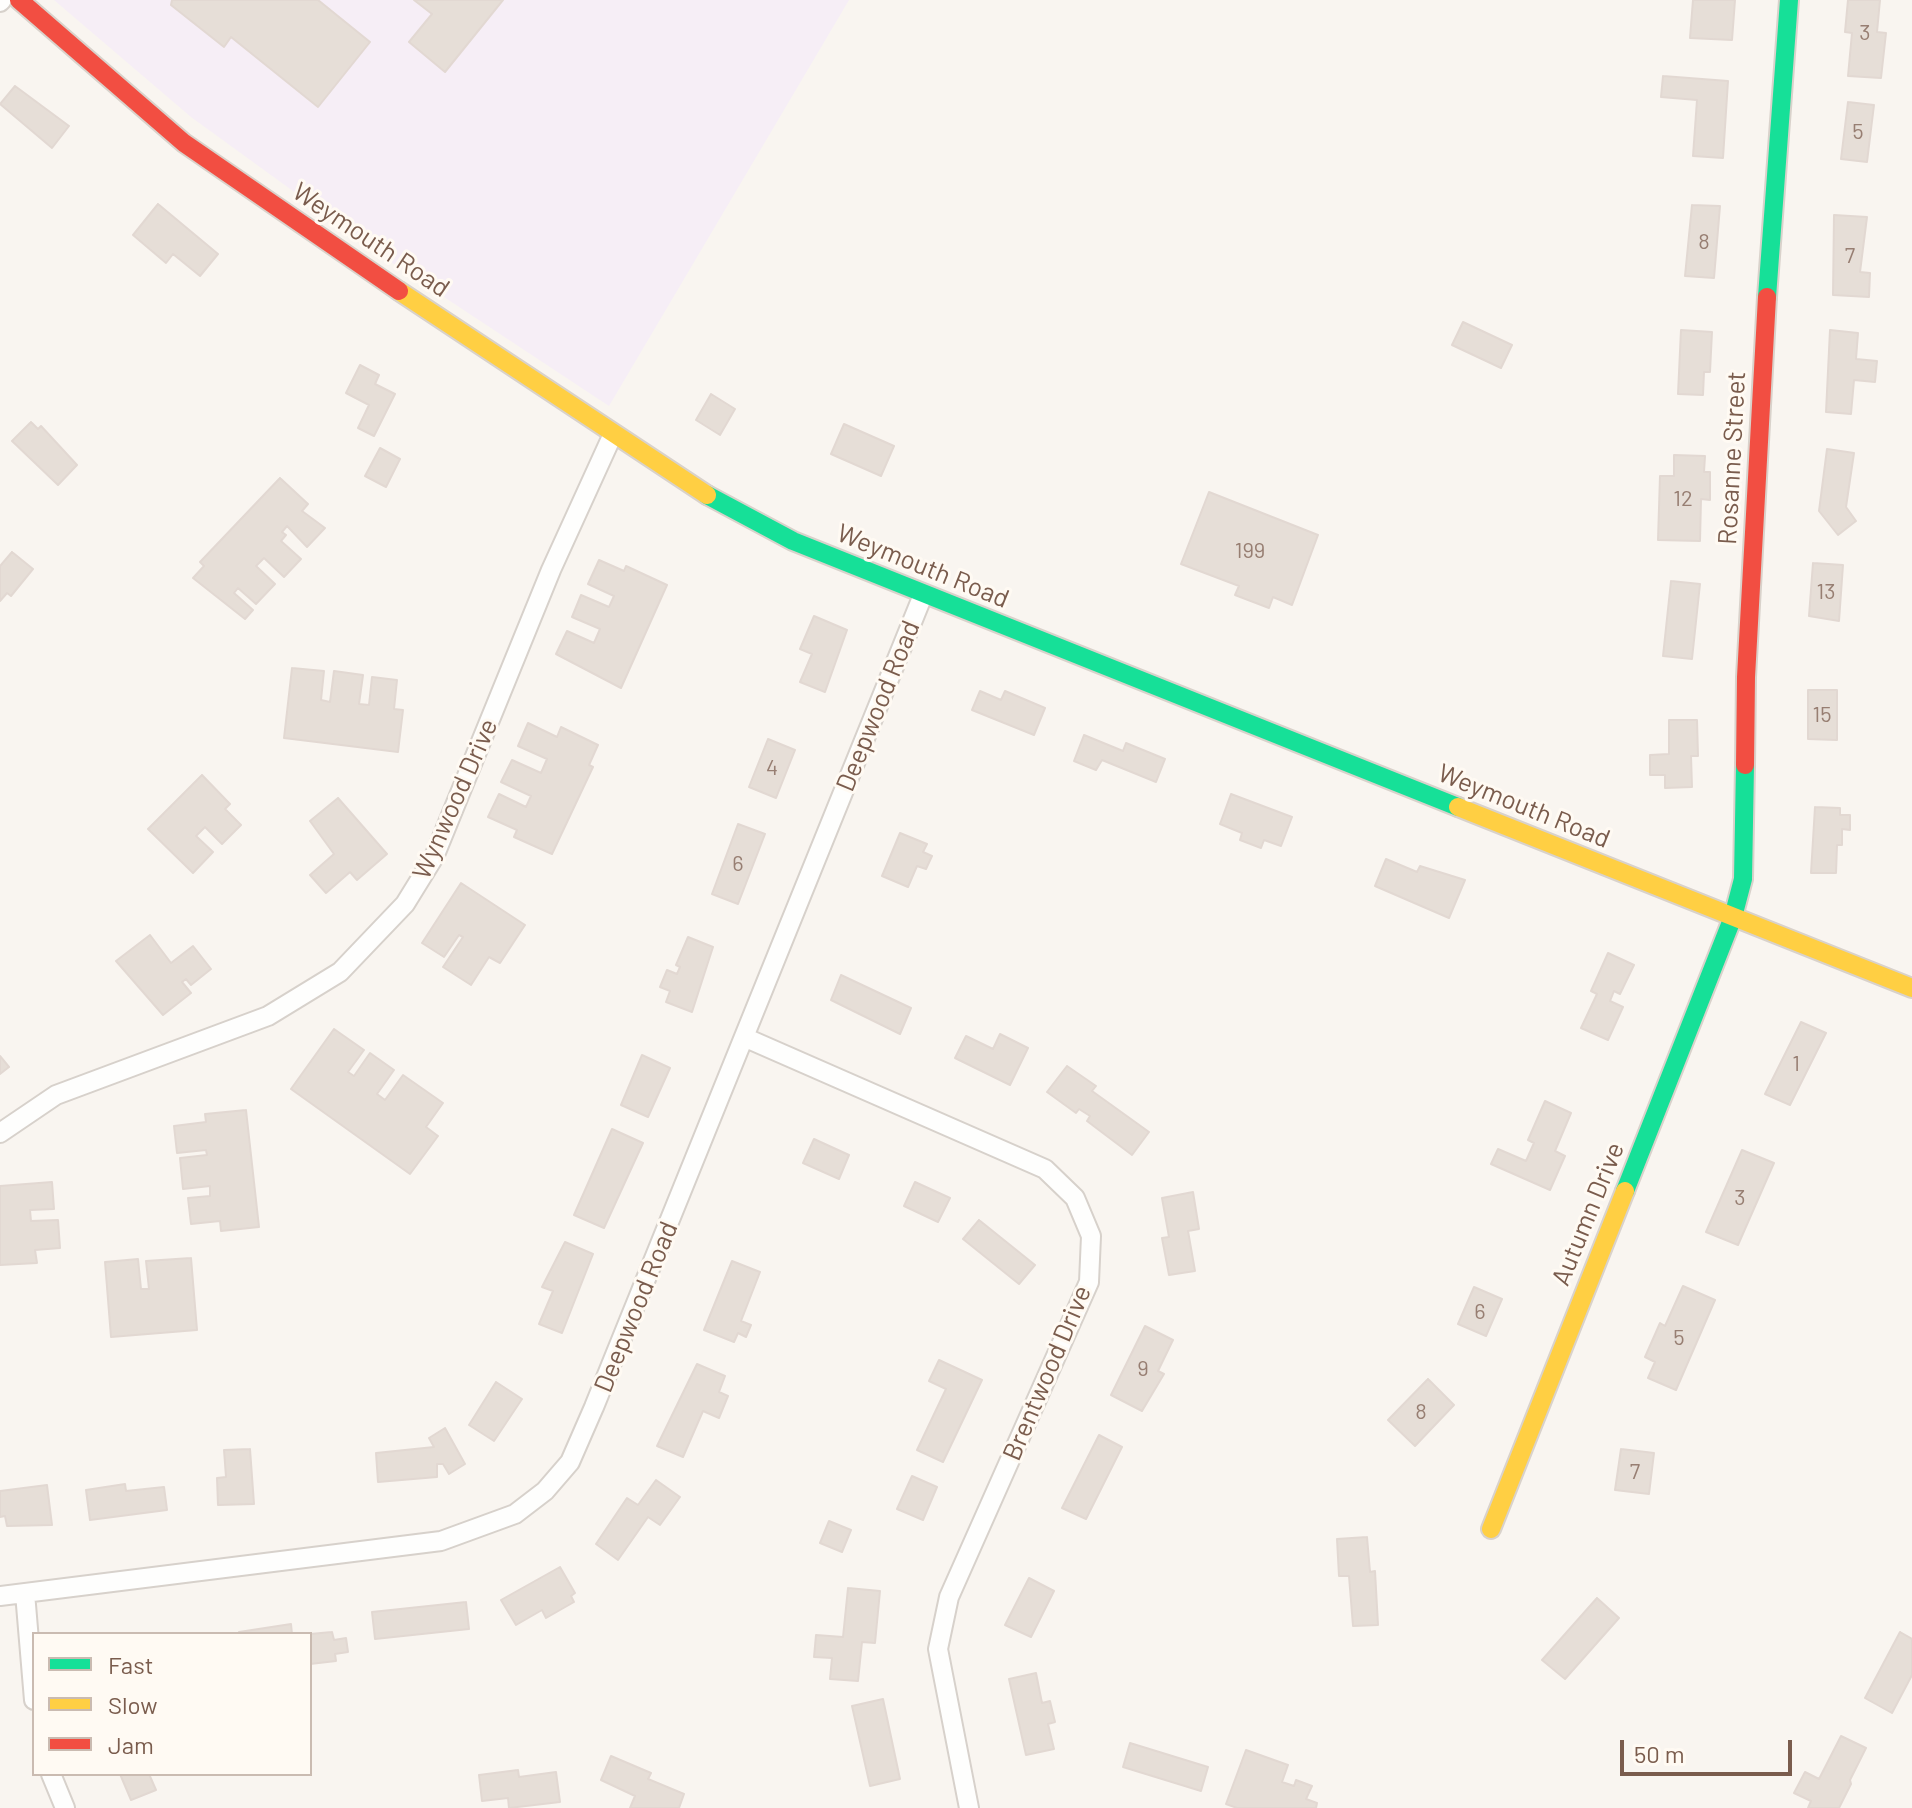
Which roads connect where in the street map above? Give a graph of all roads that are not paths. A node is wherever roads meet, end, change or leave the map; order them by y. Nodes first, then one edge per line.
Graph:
1 (19, 0) edge
2 (1789, 0) edge
3 (613, 434) junction
4 (923, 595) junction
5 (1733, 917) junction
6 (1912, 988) edge
7 (746, 1038) junction
8 (0, 1133) edge
9 (1491, 1529) dead end
10 (25, 1593) junction
11 (0, 1596) edge
12 (32, 1676) edge
13 (52, 1776) edge
14 (65, 1808) edge
15 (969, 1808) edge

1 - 3 street, Weymouth Road
2 - 5 street, Rosanne Street
3 - 4 street, Weymouth Road
3 - 8 street, Wynwood Drive
4 - 5 street, Weymouth Road
4 - 7 street, Deepwood Road
5 - 6 street, Weymouth Road
5 - 9 street, Autumn Drive
7 - 10 street, Deepwood Road
7 - 15 street, Brentwood Drive
10 - 11 street, Deepwood Road
10 - 12 street
13 - 14 street

